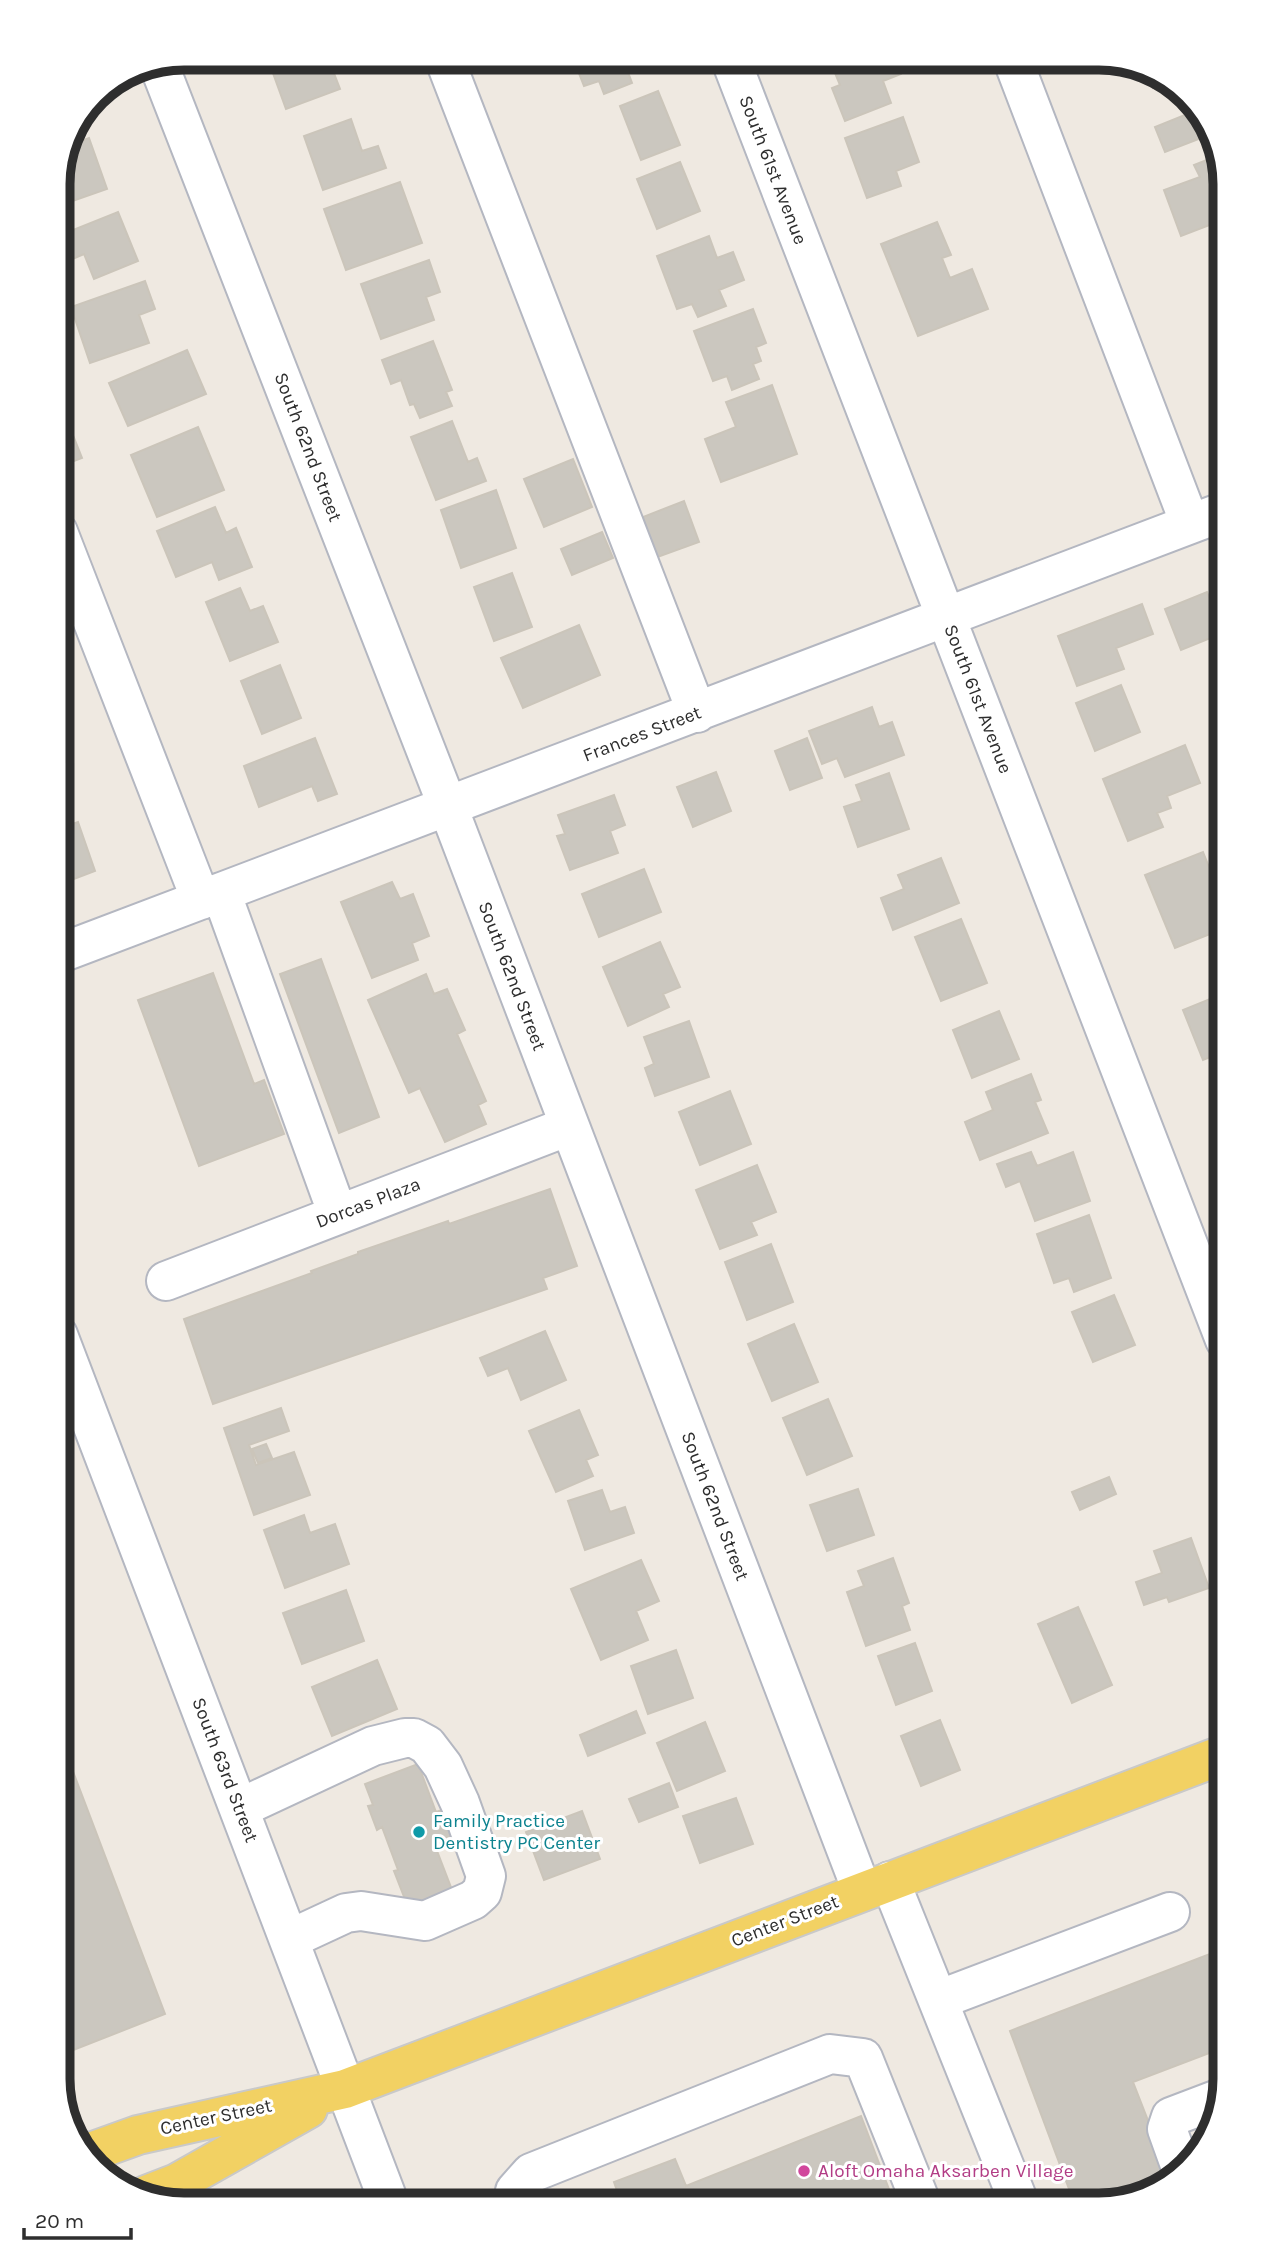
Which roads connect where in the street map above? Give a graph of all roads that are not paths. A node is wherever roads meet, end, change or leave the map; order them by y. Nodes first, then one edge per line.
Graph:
1 (449, 70) edge
2 (735, 70) edge
3 (1017, 70) edge
4 (162, 72) edge
5 (1208, 518) edge
6 (70, 561) edge
7 (946, 616) junction
8 (697, 713) junction
9 (447, 807) junction
10 (211, 896) junction
11 (70, 949) edge
12 (569, 1126) junction
13 (338, 1215) junction
14 (166, 1281) dead end
15 (1213, 1309) edge
16 (70, 1366) edge
17 (1213, 1759) edge
18 (240, 1808) junction
19 (876, 1886) junction
20 (1170, 1912) dead end
21 (290, 1939) junction
22 (938, 2000) junction
23 (345, 2089) junction
24 (1210, 2102) edge
25 (95, 2150) edge
26 (1178, 2161) edge
27 (159, 2190) edge
28 (385, 2193) edge
29 (515, 2193) edge
30 (917, 2193) edge
31 (1015, 2193) edge

1 - 8 street
2 - 7 street, South 61st Avenue
3 - 5 street
4 - 9 street, South 62nd Street
5 - 7 street, Frances Street
6 - 10 street
7 - 8 street, Frances Street
7 - 15 street, South 61st Avenue
8 - 9 street, Frances Street
9 - 10 street, Frances Street
9 - 12 street, South 62nd Street
10 - 11 street, Frances Street
10 - 13 street
12 - 13 street, Dorcas Plaza
12 - 19 street, South 62nd Street
13 - 14 street, Dorcas Plaza
16 - 18 street, South 63rd Street
17 - 19 main road, Center Street
18 - 21 street, South 63rd Street
18 - 21 street
19 - 22 street, South 62nd Street
19 - 23 main road, Center Street
20 - 22 street
21 - 23 street, South 63rd Street
22 - 31 street, South 62nd Street
23 - 25 main road, Center Street
23 - 27 main road, Center Street
23 - 28 street, South 63rd Street
24 - 26 street
29 - 30 street

